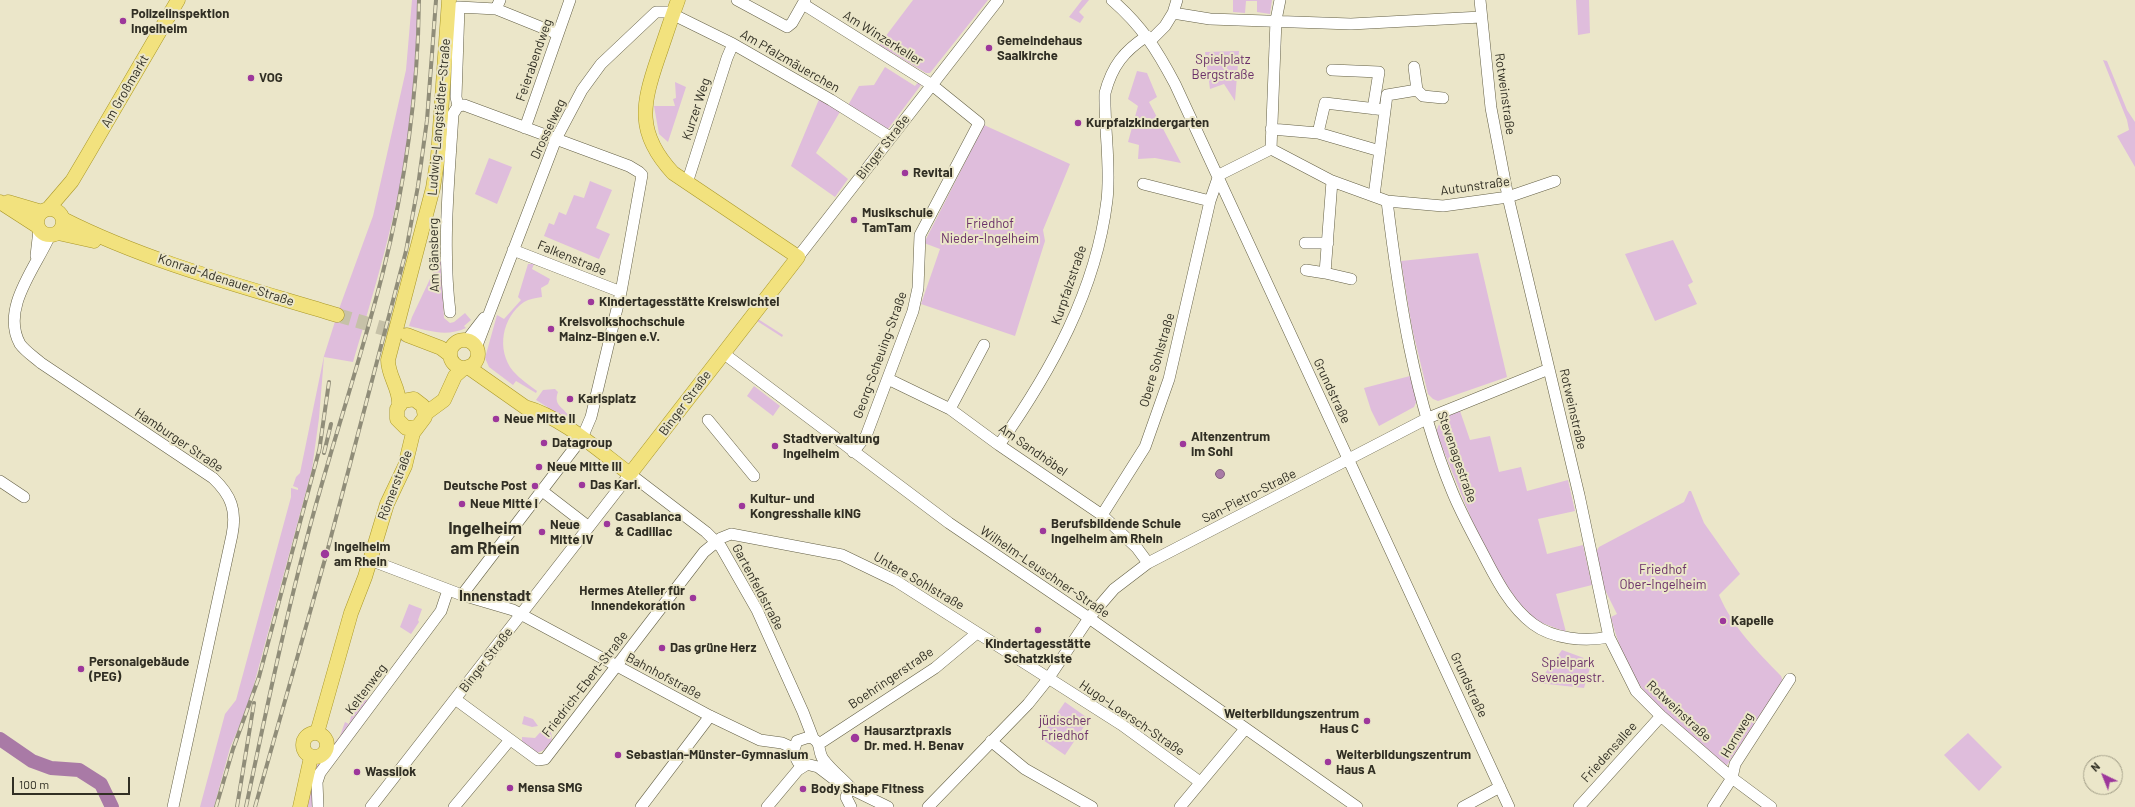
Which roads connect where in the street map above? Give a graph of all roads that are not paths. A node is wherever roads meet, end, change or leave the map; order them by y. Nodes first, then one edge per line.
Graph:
1 (178, 0) edge
2 (570, 0) edge
3 (678, 0) edge
4 (736, 0) edge
5 (998, 0) edge
6 (1112, 0) edge
7 (1177, 0) edge
8 (1280, 0) edge
9 (1480, 0) edge
10 (804, 2) edge
11 (454, 4) edge
12 (498, 5) edge
13 (1173, 13) junction
14 (673, 14) junction
15 (1481, 17) junction
16 (1276, 20) junction
17 (558, 34) junction
18 (1149, 38) junction
19 (733, 44) junction
20 (1414, 68) dead end
21 (1332, 70) dead end
22 (932, 85) junction
23 (1417, 90) junction
24 (1443, 98) dead end
25 (458, 106) junction
26 (1373, 109) junction
27 (1385, 110) junction
28 (526, 128) junction
29 (1271, 129) junction
30 (1318, 133) junction
31 (890, 137) junction
32 (556, 139) junction
33 (1270, 149) junction
34 (1380, 151) junction
35 (1218, 175) junction
36 (1555, 181) dead end
37 (1332, 182) junction
38 (687, 183) junction
39 (1143, 184) dead end
40 (1374, 196) junction
41 (1508, 197) junction
42 (0, 201) edge
43 (1210, 201) junction
44 (1387, 201) junction
45 (54, 214) junction
46 (46, 231) junction
47 (1305, 243) dead end
48 (1328, 243) junction
49 (116, 244) junction
50 (513, 250) junction
51 (798, 257) junction
52 (1306, 270) dead end
53 (1325, 273) junction
54 (1350, 279) dead end
55 (620, 292) junction
56 (450, 312) dead end
57 (337, 316) tunnel mouth
58 (411, 336) tunnel mouth
59 (984, 345) dead end
60 (391, 349) junction
61 (723, 353) junction
62 (464, 355) junction
63 (1549, 369) junction
64 (888, 378) junction
65 (399, 404) junction
66 (420, 405) junction
67 (950, 409) junction
68 (1428, 418) junction
69 (708, 420) dead end
70 (402, 426) junction
71 (417, 427) junction
72 (582, 438) junction
73 (999, 445) junction
74 (853, 452) junction
75 (1349, 460) junction
76 (630, 474) junction
77 (754, 476) dead end
78 (0, 481) edge
79 (541, 490) junction
80 (24, 497) dead end
81 (1102, 515) junction
82 (589, 527) junction
83 (717, 542) junction
84 (370, 560) junction
85 (1148, 563) junction
86 (448, 590) junction
87 (462, 595) junction
88 (351, 612) junction
89 (521, 614) junction
90 (1089, 618) junction
91 (977, 633) junction
92 (1609, 637) junction
93 (615, 666) junction
94 (1048, 679) junction
95 (1790, 679) dead end
96 (455, 700) junction
97 (798, 702) junction
98 (710, 716) junction
99 (1661, 716) junction
100 (1245, 729) junction
101 (801, 739) junction
102 (509, 741) junction
103 (991, 741) junction
104 (818, 745) junction
105 (793, 748) junction
106 (795, 759) junction
107 (808, 765) junction
108 (1732, 778) junction
109 (1200, 782) junction
110 (850, 787) junction
111 (1500, 787) junction
112 (778, 793) junction
113 (173, 807) edge
114 (300, 807) edge
115 (318, 807) edge
116 (371, 807) edge
117 (454, 807) edge
118 (641, 807) edge
119 (767, 807) edge
120 (850, 807) edge
121 (888, 807) edge
122 (928, 807) edge
123 (1092, 807) edge
124 (1180, 807) edge
125 (1357, 807) edge
126 (1463, 807) edge
127 (1509, 807) edge
128 (1579, 807) edge
129 (1713, 807) edge
130 (1771, 807) edge

1 - 45 main road, Am Großmarkt
2 - 17 street, Feierabendweg
3 - 14 main road
4 - 10 street
5 - 22 street, Binger Straße
6 - 18 street, Grundstraße
7 - 13 street, Kurpfalzstraße
8 - 16 street
9 - 15 street, Rotweinstraße
10 - 22 street, Am Winzerkeller
11 - 12 street
11 - 25 street, Am Gänsberg
11 - 60 main road, Ludwig-Langstädter-Straße
12 - 17 street
13 - 16 street
13 - 18 street, Kurpfalzstraße
14 - 19 street, Am Pfalzmäuerchen
14 - 32 street, Drosselweg
14 - 38 main road
15 - 16 street
15 - 41 street, Rotweinstraße
16 - 29 street
17 - 28 street, Feierabendweg
18 - 35 street, Grundstraße
18 - 73 street, Kurpfalzstraße
19 - 31 street, Am Pfalzmäuerchen
19 - 38 street, Kurzer Weg
20 - 23 street
21 - 26 street
22 - 31 street, Binger Straße
22 - 64 street, Georg-Scheuing-Straße
23 - 24 street
23 - 27 street
25 - 28 street
25 - 56 street, Am Gänsberg
26 - 27 street
26 - 30 street
27 - 34 street
28 - 32 street
29 - 30 street
29 - 33 street
30 - 34 street
31 - 51 street, Binger Straße
32 - 50 street, Drosselweg
32 - 55 street
33 - 35 street
33 - 37 street, Autunstraße
34 - 40 street
35 - 43 street, Obere Sohlstraße
35 - 75 street, Grundstraße
36 - 41 street, Autunstraße
37 - 40 street, Autunstraße
37 - 48 street
38 - 51 main road
39 - 43 street
40 - 44 street, Autunstraße
41 - 44 street, Autunstraße
41 - 63 street, Rotweinstraße
42 - 45 main road, Konrad-Adenauer-Straße
42 - 46 main road, Konrad-Adenauer-Straße
43 - 81 street, Obere Sohlstraße
44 - 68 street, Stevenagestraße
45 - 46 main road
45 - 46 main road
45 - 49 main road, Konrad-Adenauer-Straße
46 - 49 main road, Konrad-Adenauer-Straße
46 - 113 street, Hamburger Straße
47 - 48 street
48 - 53 street
49 - 57 main road, Konrad-Adenauer-Straße
50 - 55 street, Falkenstraße
50 - 62 street, Drosselweg
51 - 61 main road, Binger Straße
52 - 53 street
53 - 54 street
55 - 72 street
58 - 62 main road
59 - 67 street
60 - 65 main road, Ludwig-Langstädter-Straße
60 - 66 main road, Ludwig-Langstädter-Straße
61 - 74 street, Wilhelm-Leuschner-Straße
61 - 76 main road, Binger Straße
62 - 66 main road
62 - 72 main road
63 - 68 street, San-Pietro-Straße
63 - 92 street, Rotweinstraße
64 - 67 street, Am Sandhöbel
64 - 74 street, Georg-Scheuing-Straße
65 - 66 main road
65 - 70 main road, Römerstraße
66 - 71 main road, Römerstraße
67 - 73 street, Am Sandhöbel
68 - 75 street, San-Pietro-Straße
68 - 92 street, Stevenagestraße
69 - 77 street
70 - 71 main road
70 - 88 main road, Römerstraße
71 - 84 main road, Römerstraße
72 - 76 main road
72 - 79 street
73 - 81 street, Am Sandhöbel
74 - 90 street, Wilhelm-Leuschner-Straße
75 - 85 street, San-Pietro-Straße
75 - 111 street, Grundstraße
76 - 82 street, Binger Straße
76 - 83 street, Gartenfeldstraße
78 - 80 street
79 - 82 street
79 - 87 street
81 - 85 street, Am Sandhöbel
82 - 89 street, Binger Straße
83 - 91 street, Untere Sohlstraße
83 - 93 street, Friedrich-Ebert-Straße
83 - 97 street, Gartenfeldstraße
84 - 86 street, Bahnhofstraße
84 - 88 main road, Römerstraße
85 - 90 street, San-Pietro-Straße
86 - 87 street, Bahnhofstraße
86 - 115 street, Keltenweg
87 - 89 street, Bahnhofstraße
88 - 114 main road, Römerstraße
89 - 93 street, Bahnhofstraße
89 - 96 street, Binger Straße
90 - 94 street, San-Pietro-Straße
90 - 100 street, Wilhelm-Leuschner-Straße
91 - 94 street, Untere Sohlstraße
91 - 104 street, Boehringerstraße
92 - 99 street, Rotweinstraße
93 - 98 street, Bahnhofstraße
93 - 102 street, Friedrich-Ebert-Straße
94 - 103 street, San-Pietro-Straße
94 - 109 street, Hugo-Loersch-Straße
95 - 108 street, Hornweg
96 - 102 street, Friedrich-Ebert-Straße
96 - 116 street, Binger Straße
97 - 101 street, Gartenfeldstraße
97 - 104 street, Gartenfeldstraße
98 - 105 street, Bahnhofstraße
98 - 118 street
99 - 108 street, Rotweinstraße
99 - 128 street, Friedensallee
100 - 109 street
100 - 125 street, Wilhelm-Leuschner-Straße
101 - 104 street
101 - 105 street
102 - 117 street
103 - 122 street, San-Pietro-Straße
103 - 123 street
104 - 107 street
104 - 110 street
105 - 106 street
106 - 107 street
106 - 112 street
107 - 110 street
107 - 112 street
108 - 129 street, Hornweg
108 - 130 street, Rotweinstraße
109 - 124 street
110 - 120 street
110 - 121 street
111 - 126 street
111 - 127 street, Grundstraße
112 - 119 street

